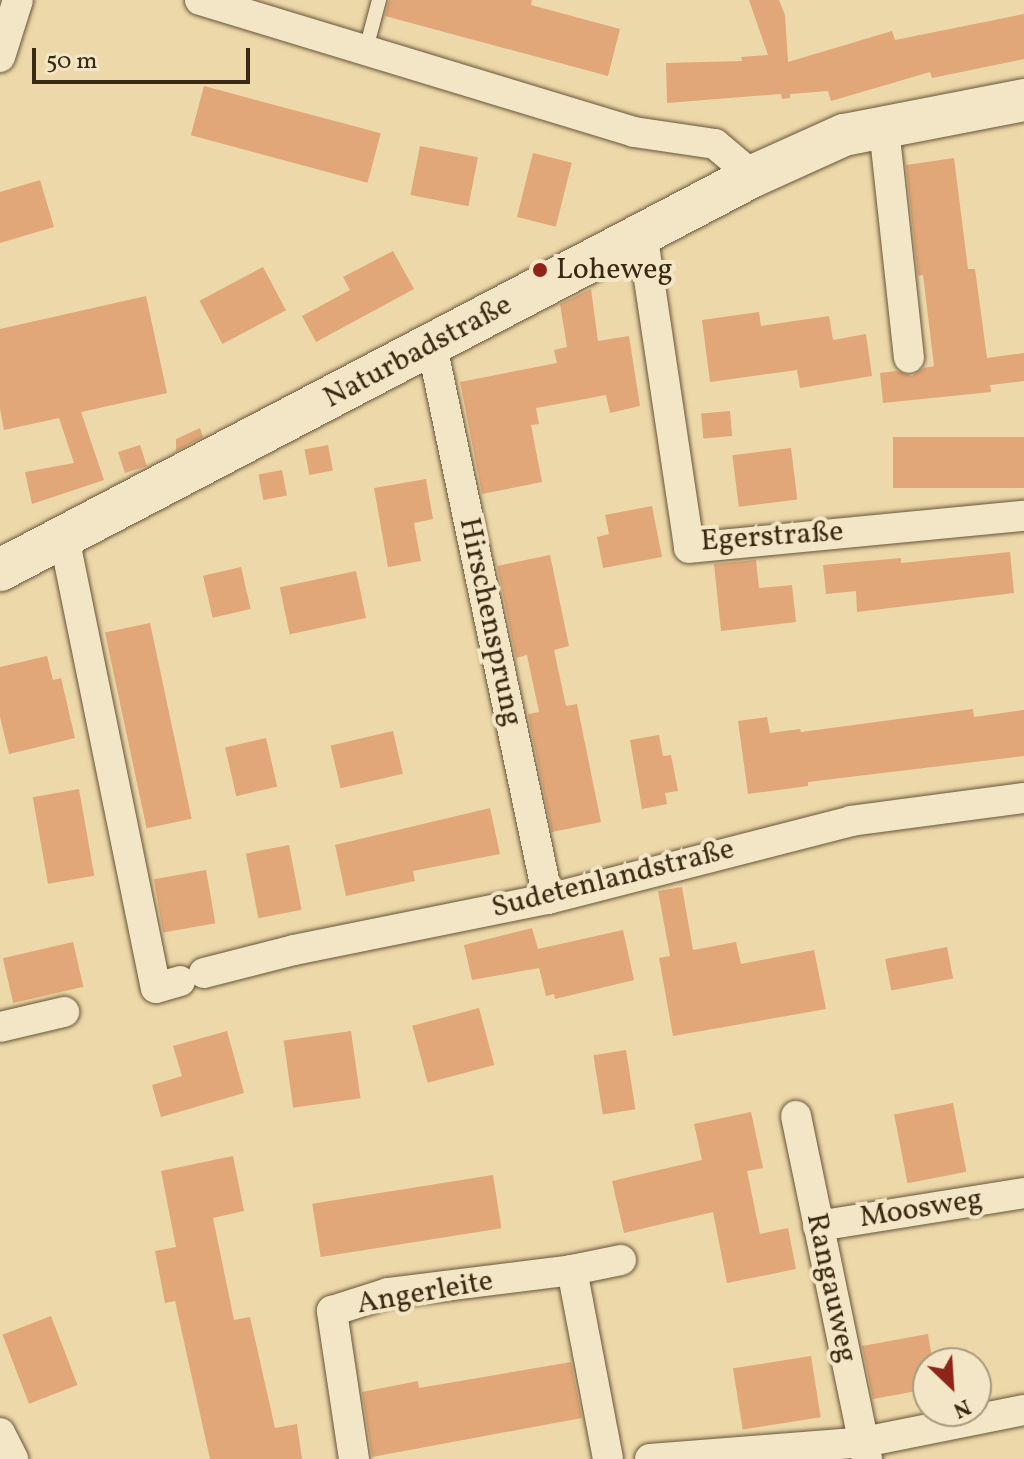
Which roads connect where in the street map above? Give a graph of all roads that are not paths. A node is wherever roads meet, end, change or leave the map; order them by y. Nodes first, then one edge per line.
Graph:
1 (18, 0) edge
2 (379, 0) edge
3 (214, 2) edge
4 (366, 49) junction
5 (0, 57) edge
6 (1024, 100) edge
7 (884, 128) junction
8 (753, 176) junction
9 (642, 232) junction
10 (432, 346) junction
11 (909, 358) dead end
12 (1024, 516) edge
13 (64, 537) junction
14 (0, 570) edge
15 (1024, 798) edge
16 (548, 899) junction
17 (64, 1012) dead end
18 (0, 1027) edge
19 (796, 1116) dead end
20 (1024, 1193) edge
21 (818, 1226) junction
22 (621, 1260) dead end
23 (572, 1270) junction
24 (1024, 1410) edge
25 (0, 1433) edge
26 (865, 1451) edge
27 (13, 1459) edge
28 (354, 1459) edge
29 (608, 1459) edge
30 (650, 1459) edge

1 - 5 street
2 - 4 lane
3 - 4 street
4 - 8 street
6 - 7 street, Naturbadstraße
7 - 8 street, Naturbadstraße
7 - 11 street
8 - 9 street, Naturbadstraße
9 - 10 street, Naturbadstraße
9 - 12 street, Egerstraße
10 - 13 street, Naturbadstraße
10 - 16 street, Hirschensprung
13 - 14 street, Naturbadstraße
13 - 16 street, Sudetenlandstraße
15 - 16 street, Sudetenlandstraße
17 - 18 street
19 - 21 street, Rangauweg
20 - 21 street, Moosweg
21 - 26 street, Rangauweg
22 - 23 street, Angerleite
23 - 28 street, Angerleite
23 - 29 street
24 - 26 street
25 - 27 street
26 - 30 street

